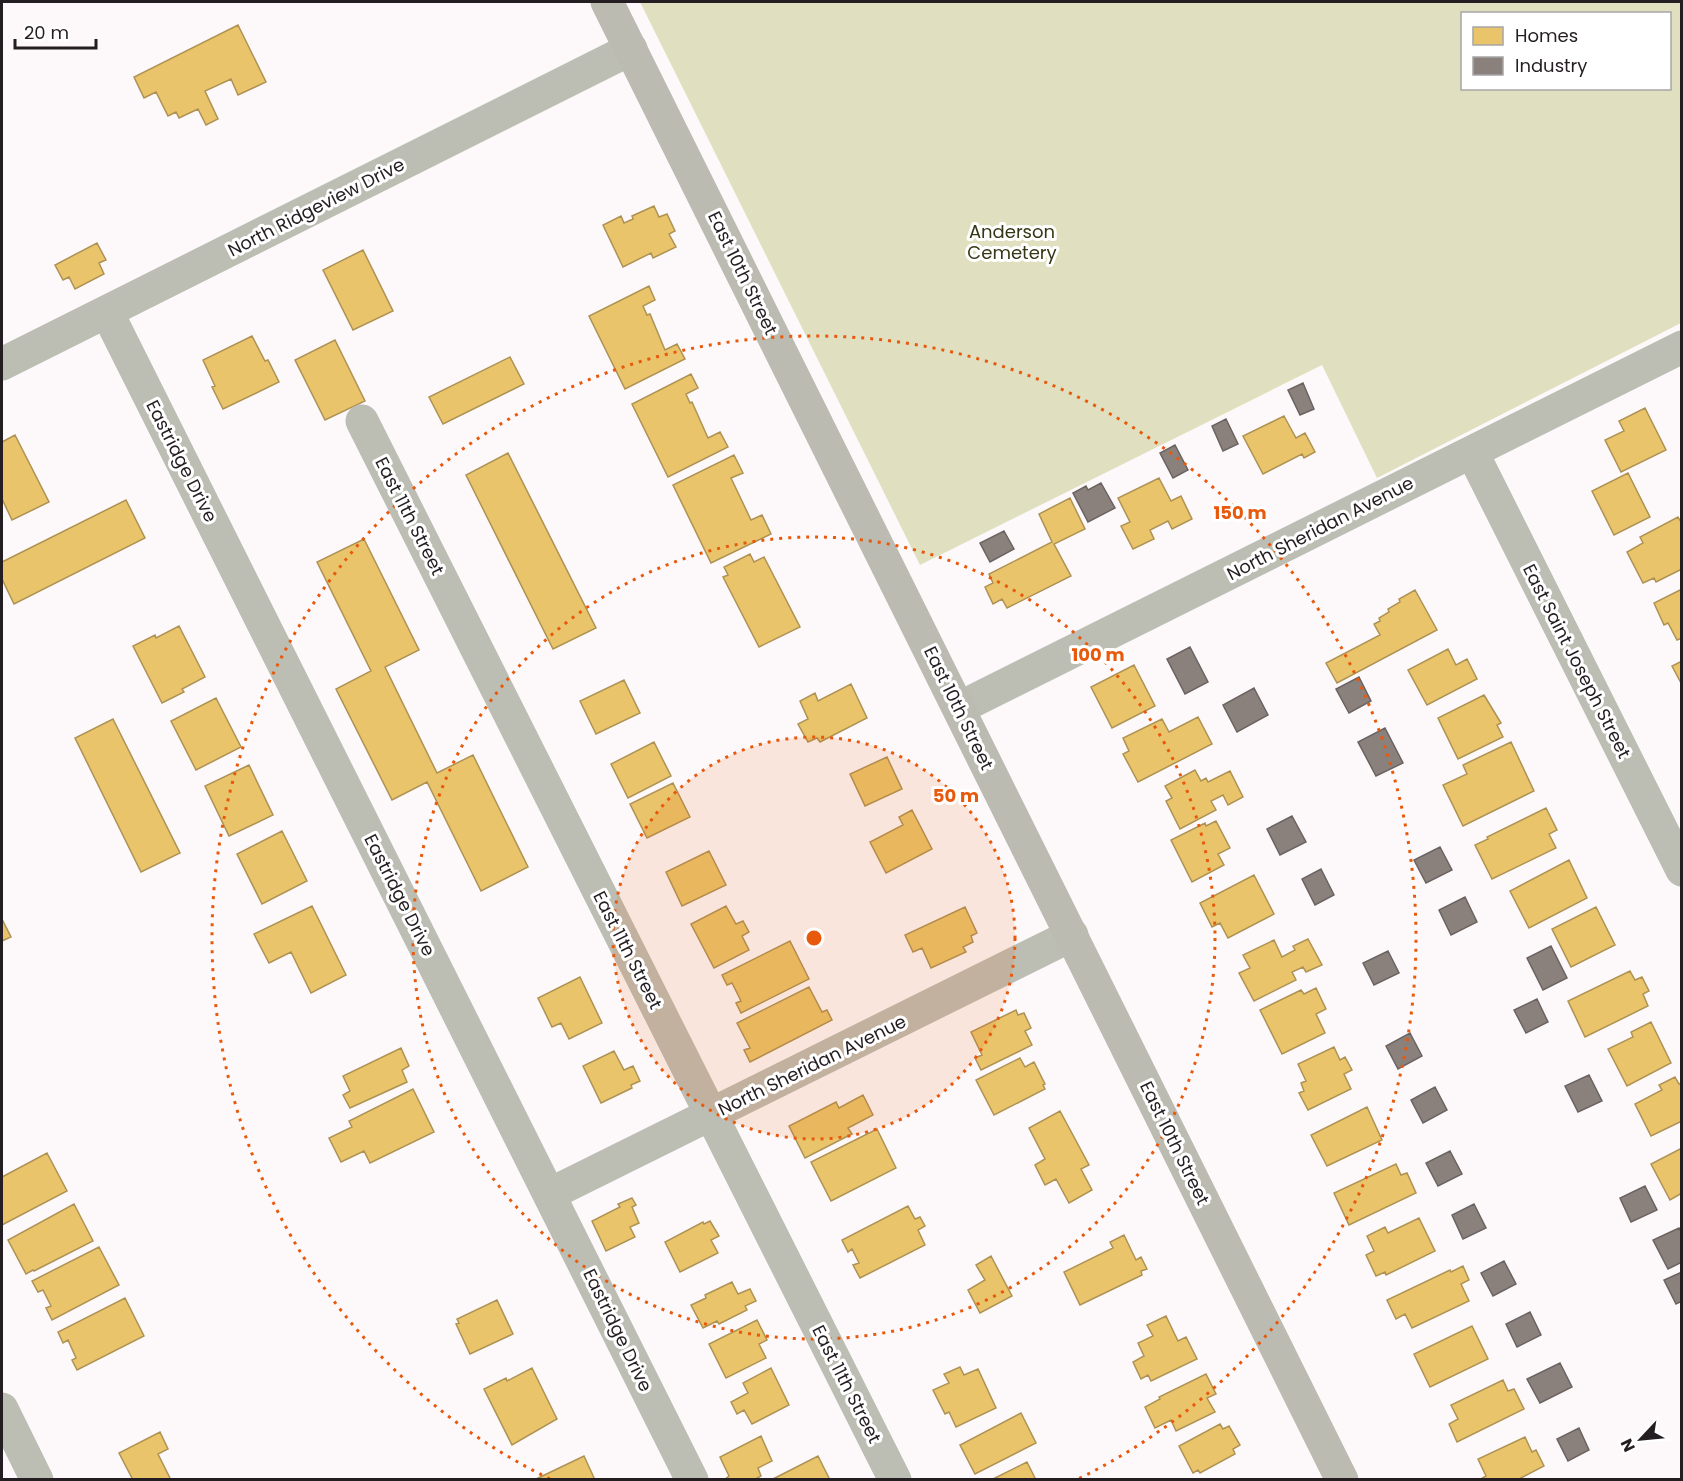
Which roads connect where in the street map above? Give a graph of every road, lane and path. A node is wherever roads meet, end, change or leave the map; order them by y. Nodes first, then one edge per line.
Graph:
1 (607, 2) edge
2 (631, 49) junction
3 (107, 312) junction
4 (1682, 347) edge
5 (2, 364) edge
6 (362, 421) dead end
7 (1472, 452) junction
8 (959, 708) junction
9 (1682, 870) edge
10 (1072, 935) junction
11 (711, 1115) junction
12 (550, 1194) junction
13 (2, 1409) edge
14 (37, 1479) edge
15 (692, 1479) edge
16 (895, 1479) edge
17 (1342, 1479) edge

1 - 2 main road, East 10th Street
2 - 3 street, North Ridgeview Drive
2 - 8 main road, East 10th Street
3 - 5 street, North Ridgeview Drive
3 - 12 street, Eastridge Drive
4 - 7 street, North Sheridan Avenue
6 - 11 street, East 11th Street
7 - 8 street, North Sheridan Avenue
7 - 9 street, East Saint Joseph Street
8 - 10 main road, East 10th Street
10 - 11 street, North Sheridan Avenue
10 - 17 main road, East 10th Street
11 - 12 street, North Sheridan Avenue
11 - 16 street, East 11th Street
12 - 15 street, Eastridge Drive
13 - 14 street

